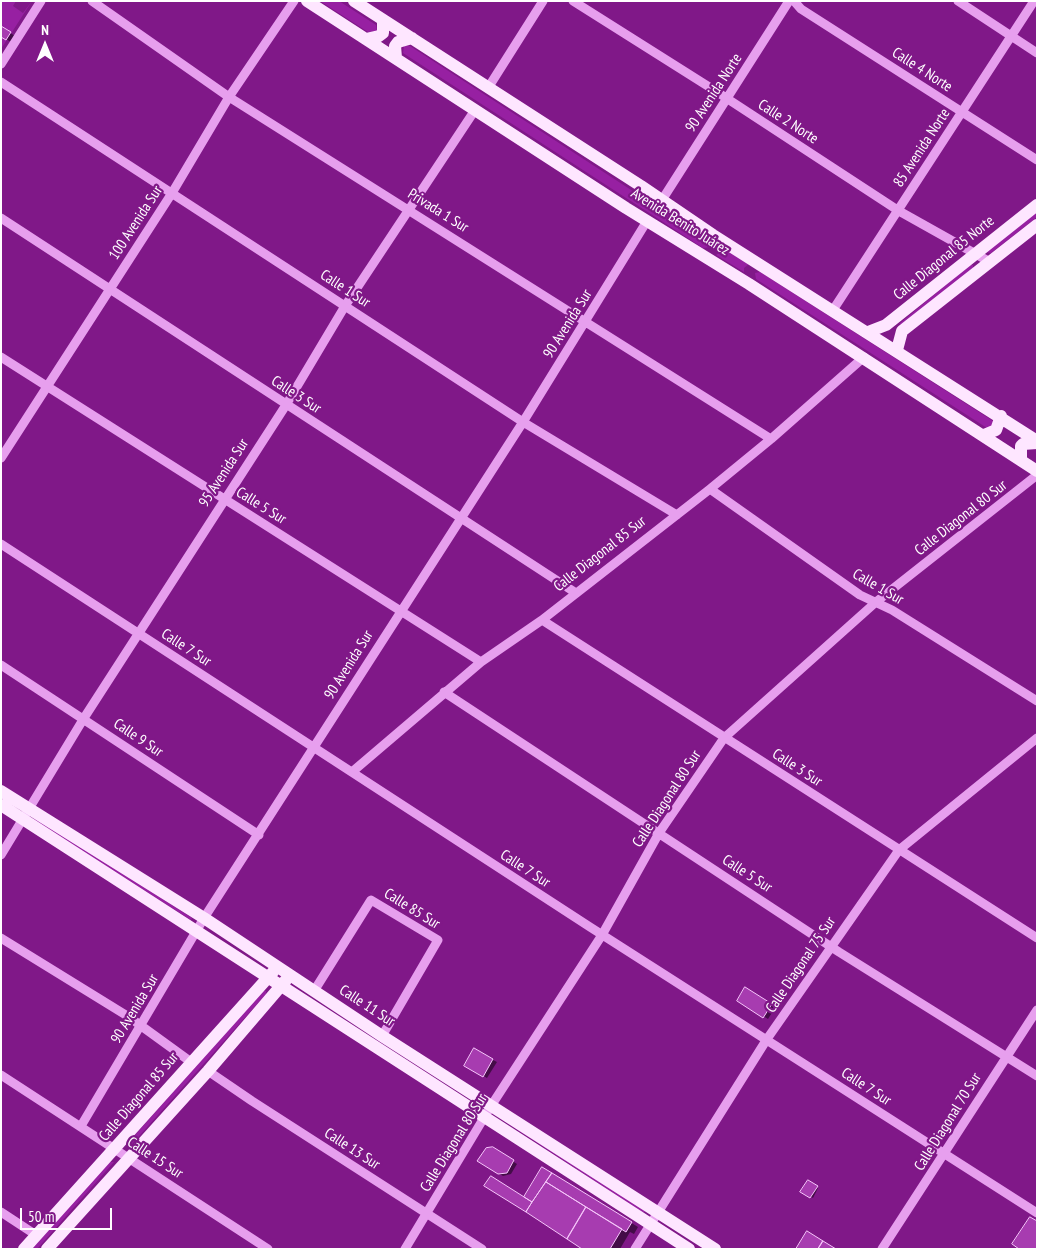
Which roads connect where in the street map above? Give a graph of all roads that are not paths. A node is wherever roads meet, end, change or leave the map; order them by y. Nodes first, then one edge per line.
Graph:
1 (42, 1) edge
2 (92, 1) edge
3 (294, 1) edge
4 (307, 1) edge
5 (354, 1) edge
6 (543, 1) edge
7 (573, 1) edge
8 (789, 1) edge
9 (794, 1) edge
10 (958, 1) edge
11 (1034, 1) edge
12 (383, 21) junction
13 (1011, 36) junction
14 (366, 38) junction
15 (412, 38) junction
16 (1037, 53) edge
17 (396, 58) junction
18 (1, 64) edge
19 (1, 82) edge
20 (488, 88) junction
21 (229, 97) junction
22 (727, 99) junction
23 (475, 110) junction
24 (962, 112) junction
25 (1037, 160) edge
26 (172, 192) junction
27 (662, 200) junction
28 (1037, 205) edge
29 (409, 209) junction
30 (899, 211) junction
31 (1, 218) edge
32 (647, 221) junction
33 (1037, 225) edge
34 (713, 235) junction
35 (700, 253) junction
36 (976, 253) junction
37 (990, 262) junction
38 (765, 267) junction
39 (749, 284) junction
40 (110, 289) junction
41 (345, 306) junction
42 (833, 310) junction
43 (587, 321) junction
44 (868, 332) junction
45 (897, 350) junction
46 (1, 357) edge
47 (864, 357) junction
48 (46, 386) junction
49 (286, 405) junction
50 (1000, 416) junction
51 (523, 422) junction
52 (984, 435) junction
53 (772, 439) junction
54 (1037, 442) edge
55 (1, 458) edge
56 (1021, 460) junction
57 (1037, 470) edge
58 (1037, 475) edge
59 (710, 489) junction
60 (224, 498) junction
61 (677, 515) junction
62 (462, 516) junction
63 (1, 544) edge
64 (576, 593) junction
65 (876, 602) junction
66 (400, 611) junction
67 (542, 620) junction
68 (138, 633) junction
69 (481, 662) junction
70 (1, 665) edge
71 (444, 692) junction
72 (1037, 702) edge
73 (84, 718) junction
74 (724, 738) junction
75 (1037, 738) edge
76 (313, 748) junction
77 (352, 772) junction
78 (1, 791) edge
79 (1, 805) edge
80 (28, 807) junction
81 (22, 820) junction
82 (659, 833) junction
83 (259, 835) junction
84 (899, 850) junction
85 (1, 854) edge
86 (204, 918) junction
87 (197, 931) junction
88 (602, 935) junction
89 (1, 938) edge
90 (1037, 938) edge
91 (830, 946) junction
92 (284, 972) junction
93 (266, 977) junction
94 (281, 987) junction
95 (314, 992) junction
96 (1037, 1010) edge
97 (142, 1026) junction
98 (382, 1036) junction
99 (768, 1039) junction
100 (1006, 1056) junction
101 (191, 1062) junction
102 (208, 1071) junction
103 (1, 1075) edge
104 (1037, 1076) edge
105 (489, 1111) junction
106 (80, 1126) junction
107 (115, 1149) junction
108 (944, 1154) junction
109 (128, 1157) junction
110 (657, 1211) junction
111 (1, 1212) edge
112 (1037, 1213) edge
113 (426, 1214) junction
114 (650, 1224) junction
115 (36, 1235) junction
116 (52, 1247) edge
117 (24, 1249) edge
118 (268, 1249) edge
119 (405, 1249) edge
120 (482, 1249) edge
121 (635, 1249) edge
122 (689, 1249) edge
123 (715, 1249) edge
124 (882, 1249) edge

1 - 18 street
2 - 21 street, Privada 1 Sur
3 - 21 street, 100 Avenida Sur
4 - 14 main road, Avenida Benito Juárez
5 - 12 main road, Avenida Benito Juárez
6 - 20 street
7 - 22 street, Calle 2 Norte
8 - 22 street, 90 Avenida Norte
9 - 24 street, Calle 4 Norte
10 - 13 street
11 - 13 street, 85 Avenida Norte
12 - 14 main road
12 - 15 main road, Avenida Benito Juárez
13 - 16 street
13 - 24 street, 85 Avenida Norte
14 - 17 main road, Avenida Benito Juárez
15 - 17 main road
15 - 20 main road, Avenida Benito Juárez
17 - 23 main road, Avenida Benito Juárez
19 - 26 street, Calle 1 Sur
20 - 27 main road, Avenida Benito Juárez
21 - 26 street, 100 Avenida Sur
21 - 29 street, Privada 1 Sur
22 - 27 street, 90 Avenida Norte
22 - 30 street, Calle 2 Norte
23 - 29 street, 95 Avenida Sur
23 - 32 main road, Avenida Benito Juárez
24 - 25 street, Calle 4 Norte
24 - 30 street, 85 Avenida Norte
26 - 40 street, 100 Avenida Sur
26 - 41 street, Calle 1 Sur
27 - 34 main road, Avenida Benito Juárez
28 - 36 main road, Calle Diagonal 85 Norte
29 - 41 street, 95 Avenida Sur
29 - 43 street, Privada 1 Sur
30 - 36 street, Calle 2 Norte
30 - 42 street, 85 Avenida Norte
31 - 40 street, Calle 3 Sur
32 - 35 main road, Avenida Benito Juárez
32 - 43 street, 90 Avenida Sur
33 - 37 main road, Calle Diagonal 85 Norte
34 - 35 main road
34 - 38 main road, Avenida Benito Juárez
35 - 39 main road, Avenida Benito Juárez
36 - 37 street, Calle 2 Norte
36 - 44 main road, Calle Diagonal 85 Norte
37 - 45 main road, Calle Diagonal 85 Norte
38 - 39 main road
38 - 42 main road, Avenida Benito Juárez
39 - 47 main road, Avenida Benito Juárez
40 - 48 street, 100 Avenida Sur
40 - 49 street, Calle 3 Sur
41 - 49 street, 95 Avenida Sur
41 - 51 street, Calle 1 Sur
42 - 44 main road, Avenida Benito Juárez
43 - 51 street, 90 Avenida Sur
43 - 53 street, Privada 1 Sur
44 - 45 main road, Avenida Benito Juárez
45 - 50 main road, Avenida Benito Juárez
46 - 48 street, Calle 5 Sur
47 - 52 main road, Avenida Benito Juárez
47 - 53 street, Calle Diagonal 85 Sur
48 - 55 street, 100 Avenida Sur
48 - 60 street, Calle 5 Sur
49 - 60 street, 95 Avenida Sur
49 - 62 street, Calle 3 Sur
50 - 52 main road
50 - 54 main road, Avenida Benito Juárez
51 - 61 street, Calle 1 Sur
51 - 62 street, 90 Avenida Sur
52 - 56 main road, Avenida Benito Juárez
53 - 59 street, Calle Diagonal 85 Sur
54 - 56 main road
56 - 57 main road, Avenida Benito Juárez
58 - 65 street, Calle Diagonal 80 Sur
59 - 61 street, Calle Diagonal 85 Sur
59 - 65 street, Calle 1 Sur
60 - 66 street, Calle 5 Sur
60 - 68 street, 95 Avenida Sur
61 - 64 street, Calle Diagonal 85 Sur
62 - 64 street, Calle 3 Sur
62 - 66 street, 90 Avenida Sur
63 - 68 street, Calle 7 Sur
64 - 67 street, Calle Diagonal 85 Sur
65 - 72 street, Calle 1 Sur
65 - 74 street, Calle Diagonal 80 Sur
66 - 69 street, Calle 5 Sur
66 - 76 street, 90 Avenida Sur
67 - 69 street, Calle Diagonal 85 Sur
67 - 74 street, Calle 3 Sur
68 - 73 street, 95 Avenida Sur
68 - 76 street, Calle 7 Sur
69 - 71 street, Calle Diagonal 85 Sur
70 - 73 street, Calle 9 Sur
71 - 77 street, Calle Diagonal 85 Sur
71 - 82 street, Calle 5 Sur
73 - 80 street, 95 Avenida Sur
73 - 83 street, Calle 9 Sur
74 - 82 street, Calle Diagonal 80 Sur
74 - 84 street, Calle 3 Sur
75 - 84 street, Calle Diagonal 75 Sur
76 - 77 street, Calle 7 Sur
76 - 83 street, 90 Avenida Sur
77 - 88 street, Calle 7 Sur
78 - 80 main road, Calle 11 Sur
79 - 81 main road, Calle 11 Sur
80 - 81 street, 95 Avenida Sur
80 - 86 main road, Calle 11 Sur
81 - 85 street, 95 Avenida Sur
81 - 87 main road, Calle 11 Sur
82 - 88 street, Calle Diagonal 80 Sur
82 - 91 street, Calle 5 Sur
83 - 86 street, 90 Avenida Sur
84 - 90 street, Calle 3 Sur
84 - 91 street, Calle Diagonal 75 Sur
86 - 87 street, 90 Avenida Sur
86 - 92 main road, Calle 11 Sur
87 - 93 main road, Calle 11 Sur
87 - 97 street, 90 Avenida Sur
88 - 99 street, Calle 7 Sur
88 - 105 street, Calle Diagonal 80 Sur
89 - 97 street
91 - 99 street, Calle Diagonal 75 Sur
91 - 100 street, Calle 5 Sur
92 - 93 main road, Calle Diagonal 85 Sur
92 - 94 main road, Calle Diagonal 85 Sur
92 - 95 main road, Calle 11 Sur
93 - 94 main road, Calle 11 Sur
93 - 101 main road, Calle Diagonal 85 Sur
94 - 102 main road, Calle Diagonal 85 Sur
94 - 105 main road, Calle 11 Sur
95 - 98 main road, Calle 11 Sur
95 - 98 street, Calle 85 Sur
96 - 100 street, Calle Diagonal 70 Sur
97 - 101 street
97 - 106 street, 90 Avenida Sur
98 - 105 main road, Calle 11 Sur
99 - 108 street, Calle 7 Sur
99 - 110 street, Calle Diagonal 75 Sur
100 - 104 street, Calle 5 Sur
100 - 108 street, Calle Diagonal 70 Sur
101 - 107 main road, Calle Diagonal 85 Sur
102 - 109 main road, Calle Diagonal 85 Sur
102 - 113 street, Calle 13 Sur
103 - 106 street, Calle 15 Sur
105 - 110 main road, Calle 11 Sur
105 - 113 street, Calle Diagonal 80 Sur
105 - 114 main road, Calle 11 Sur
106 - 107 street, Calle 15 Sur
107 - 109 street, Calle 15 Sur
107 - 115 main road, Calle Diagonal 85 Sur
108 - 112 street, Calle 7 Sur
108 - 124 street, Calle Diagonal 70 Sur
109 - 116 main road, Calle Diagonal 85 Sur
109 - 118 street, Calle 15 Sur
110 - 114 street, Calle Diagonal 75 Sur
110 - 123 main road, Calle 11 Sur
111 - 115 street
113 - 119 street, Calle Diagonal 80 Sur
113 - 120 street, Calle 13 Sur
114 - 121 street, Calle Diagonal 75 Sur
114 - 122 main road, Calle 11 Sur
115 - 117 main road, Calle Diagonal 85 Sur

